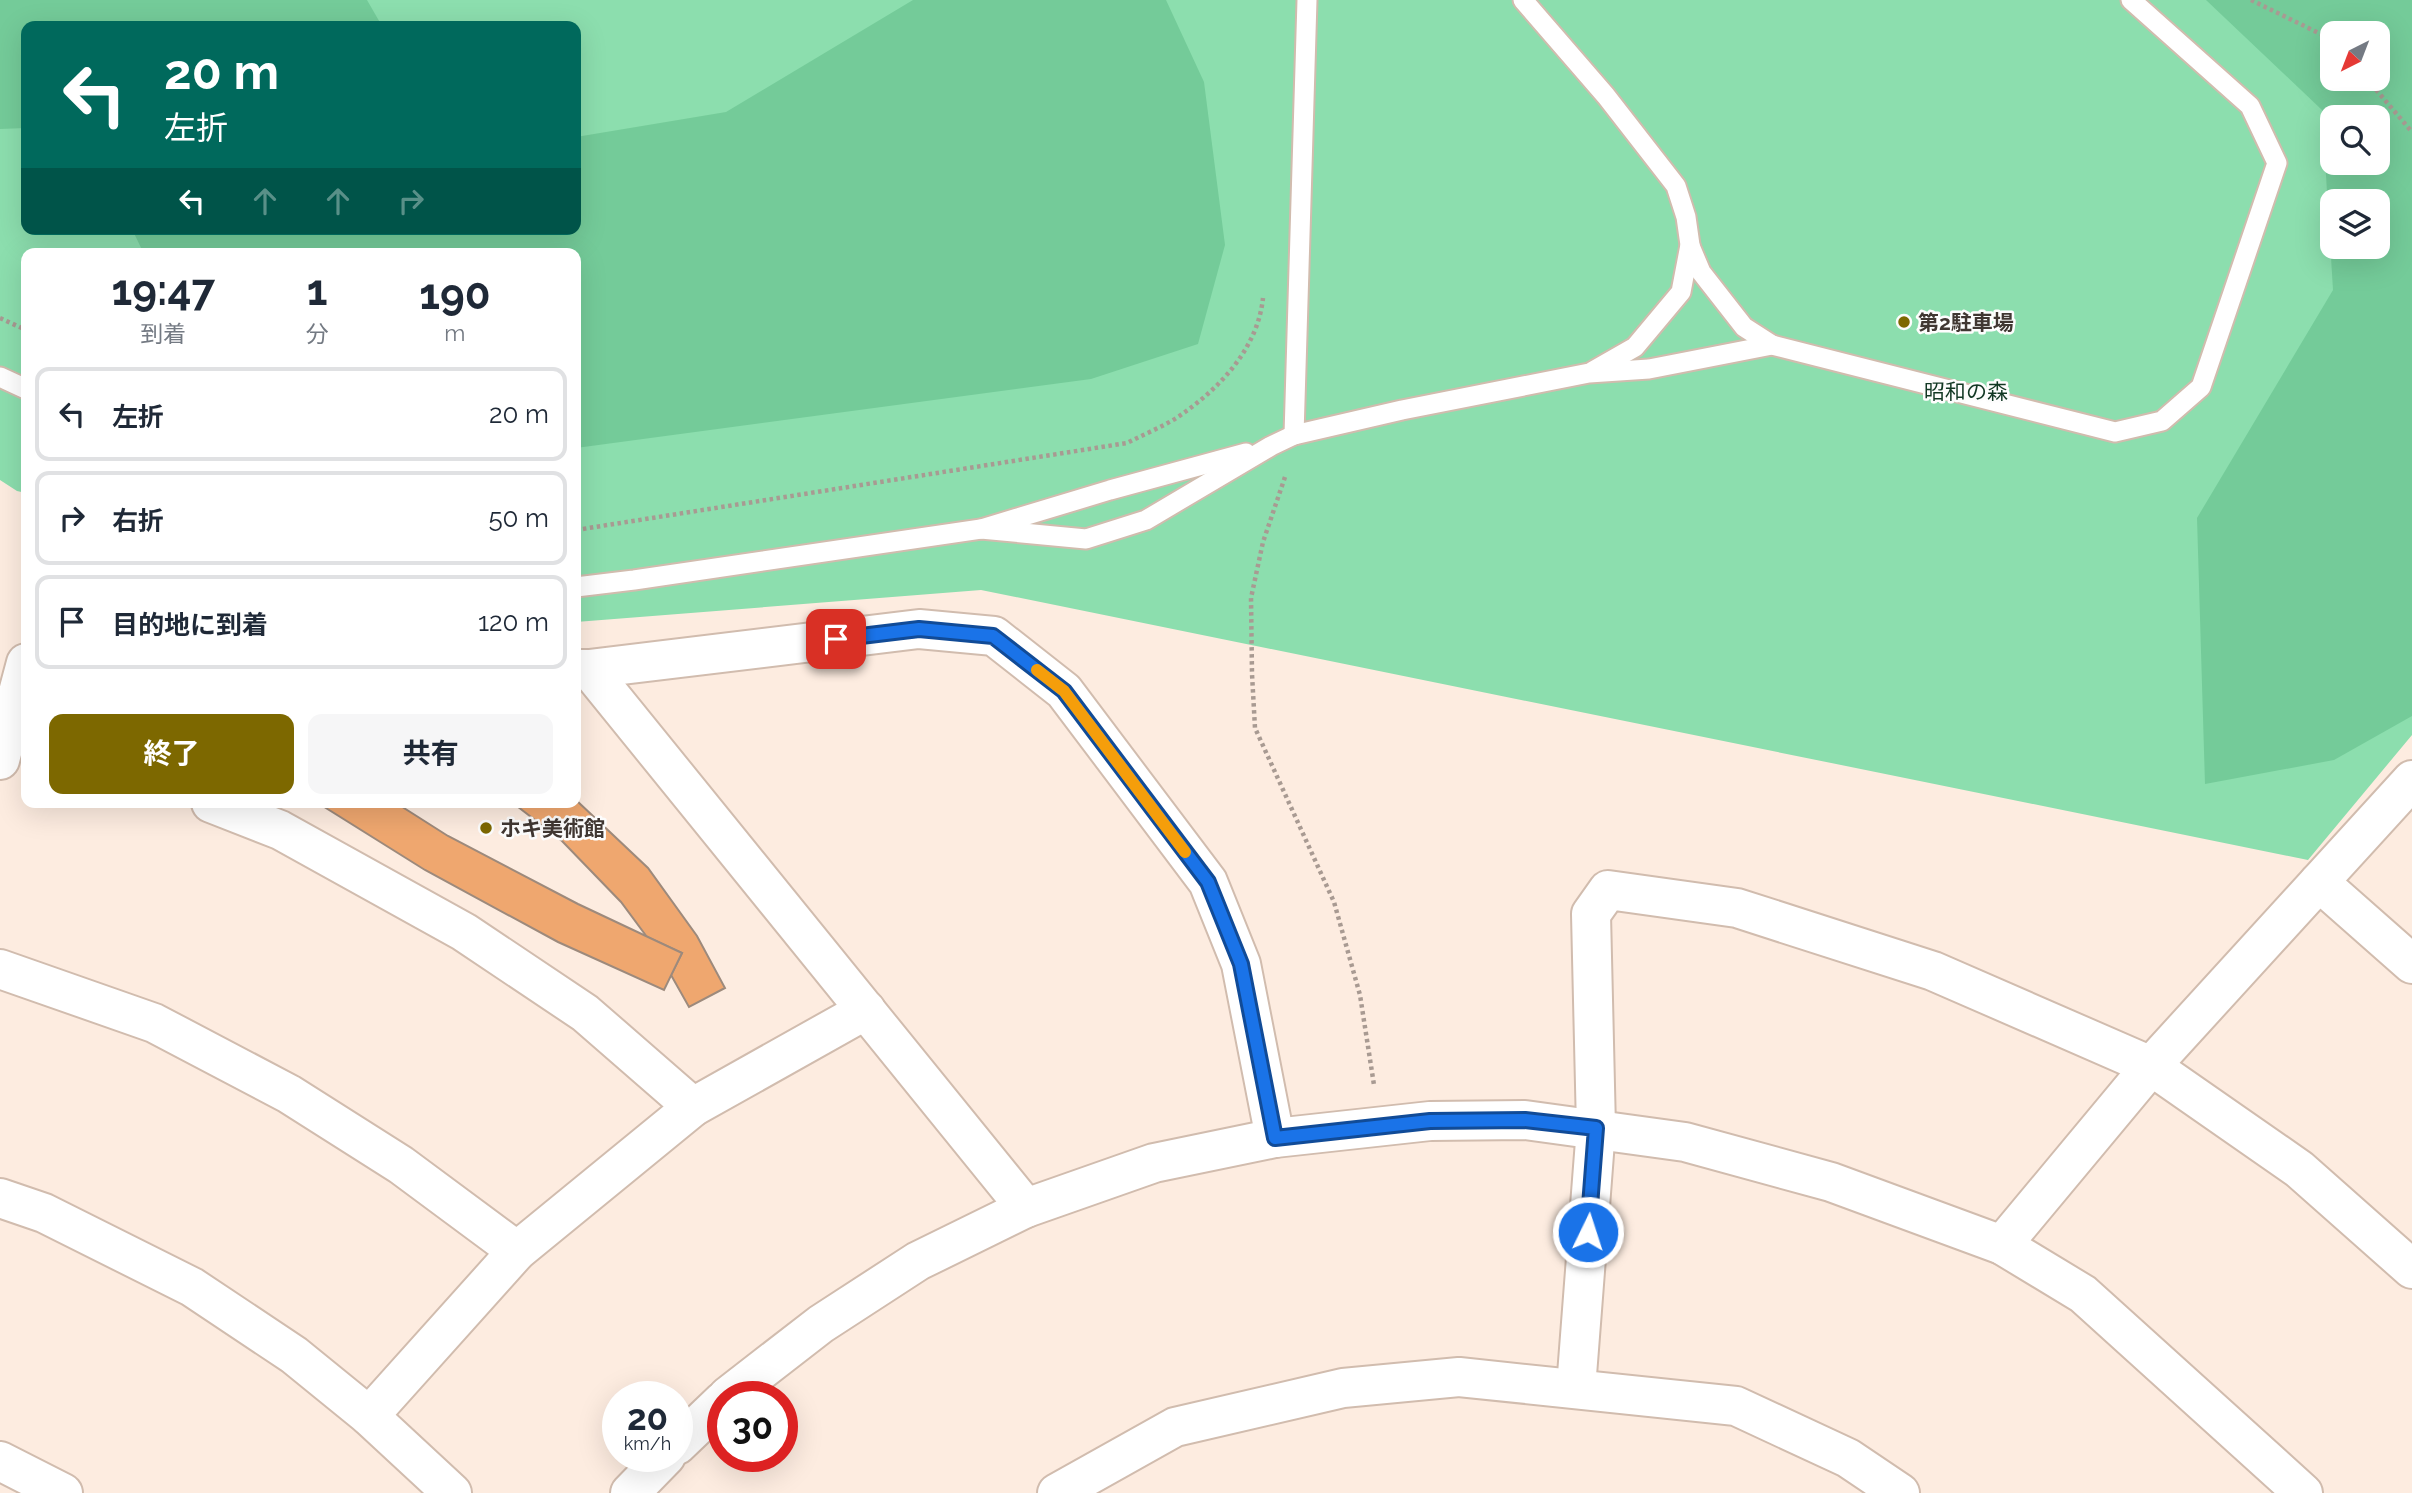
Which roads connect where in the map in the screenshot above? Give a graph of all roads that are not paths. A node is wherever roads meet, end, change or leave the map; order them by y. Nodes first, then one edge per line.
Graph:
1 (1307, 0) edge
2 (1523, 0) edge
3 (2131, 0) edge
4 (1690, 245) junction
5 (1772, 345) junction
6 (1589, 373) junction
7 (0, 377) edge
8 (21, 387) edge
9 (1294, 435) junction
10 (1271, 446) junction
11 (981, 529) junction
12 (581, 586) edge
13 (582, 669) edge
14 (21, 690) edge
15 (11, 745) edge
16 (2412, 780) edge
17 (224, 808) edge
18 (2319, 882) junction
19 (2412, 964) edge
20 (0, 969) edge
21 (866, 1010) junction
22 (2151, 1066) junction
23 (693, 1107) junction
24 (1596, 1128) junction
25 (1275, 1138) junction
26 (0, 1198) edge
27 (1026, 1208) junction
28 (2002, 1245) junction
29 (517, 1251) junction
30 (2412, 1269) edge
31 (747, 1381) edge
32 (1576, 1388) junction
33 (369, 1416) junction
34 (707, 1416) edge
35 (693, 1430) edge
36 (0, 1461) edge
37 (650, 1472) edge
38 (63, 1493) edge
39 (452, 1493) edge
40 (630, 1493) edge
41 (1057, 1493) edge
42 (1900, 1493) edge
43 (2303, 1493) edge

1 - 9 lane
2 - 4 lane
3 - 5 lane
4 - 5 lane
4 - 6 lane
5 - 6 lane
6 - 9 lane
7 - 8 lane
9 - 10 lane
10 - 11 lane
10 - 11 lane
11 - 12 lane
13 - 21 street
13 - 25 street
14 - 15 street
16 - 18 street
17 - 23 street
18 - 19 street
18 - 22 street
20 - 29 street
21 - 23 street
21 - 27 street
22 - 24 street
22 - 28 street
22 - 30 street
23 - 29 street
24 - 25 street
24 - 28 street
24 - 32 street
25 - 27 street
26 - 33 street
27 - 31 street
28 - 43 street
29 - 33 street
32 - 41 street
32 - 42 street
33 - 39 street
34 - 35 street
36 - 38 street
37 - 40 street

